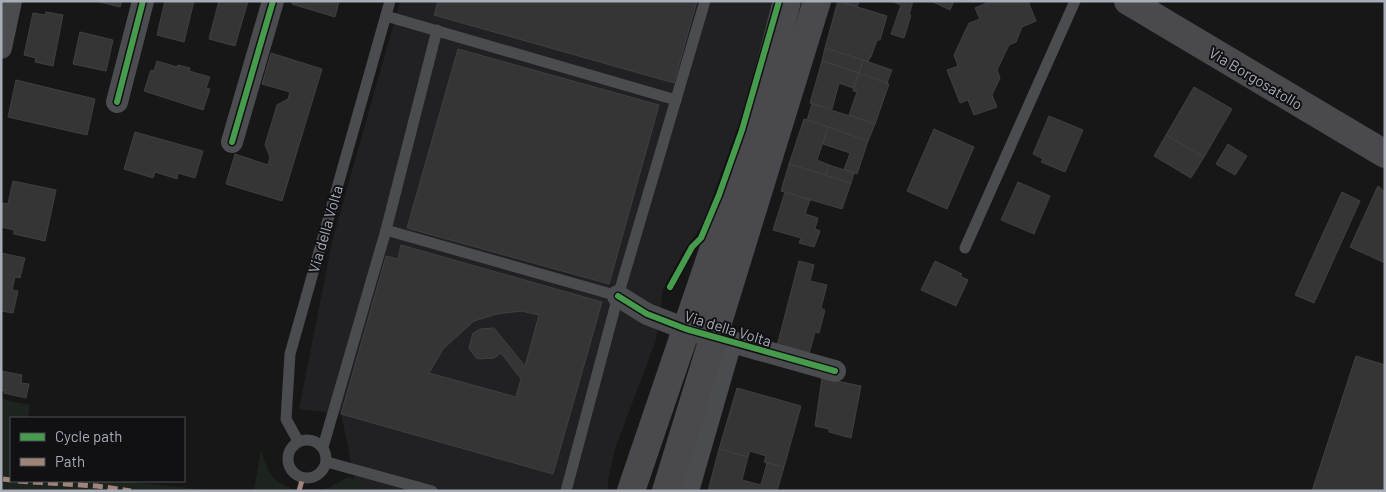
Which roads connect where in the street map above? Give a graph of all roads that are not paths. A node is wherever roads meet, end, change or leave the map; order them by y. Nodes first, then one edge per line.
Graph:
1 (11, 1) edge
2 (143, 1) edge
3 (273, 1) edge
4 (390, 1) edge
5 (705, 1) edge
6 (787, 1) edge
7 (816, 1) edge
8 (1075, 1) edge
9 (1128, 1) edge
10 (386, 16) junction
11 (431, 29) junction
12 (1, 48) edge
13 (676, 100) junction
14 (117, 102) dead end
15 (232, 142) dead end
16 (1385, 154) edge
17 (386, 230) junction
18 (965, 248) dead end
19 (618, 296) junction
20 (686, 329) junction
21 (721, 340) junction
22 (835, 371) dead end
23 (298, 441) junction
24 (323, 447) junction
25 (327, 462) junction
26 (432, 491) edge
27 (566, 491) edge
28 (631, 491) edge
29 (666, 491) edge
30 (688, 491) edge

1 - 12 street
2 - 14 street
3 - 15 street
4 - 10 lane, Via della Volta
5 - 13 lane
6 - 20 main road, Via della Volta
7 - 21 main road, Via della Volta
8 - 18 lane
9 - 16 main road, Via Borgosatollo
10 - 11 lane
10 - 23 lane, Via della Volta
11 - 13 lane
11 - 17 lane
13 - 19 lane
17 - 19 lane, Via della Volta
17 - 24 lane
19 - 20 street, Via della Volta
19 - 27 lane
20 - 21 street, Via della Volta
20 - 28 main road, Via della Volta
21 - 22 street, Via della Volta
21 - 29 main road, Via della Volta
21 - 30 street, Via della Volta
23 - 24 lane
23 - 25 lane
24 - 25 lane
25 - 26 lane

